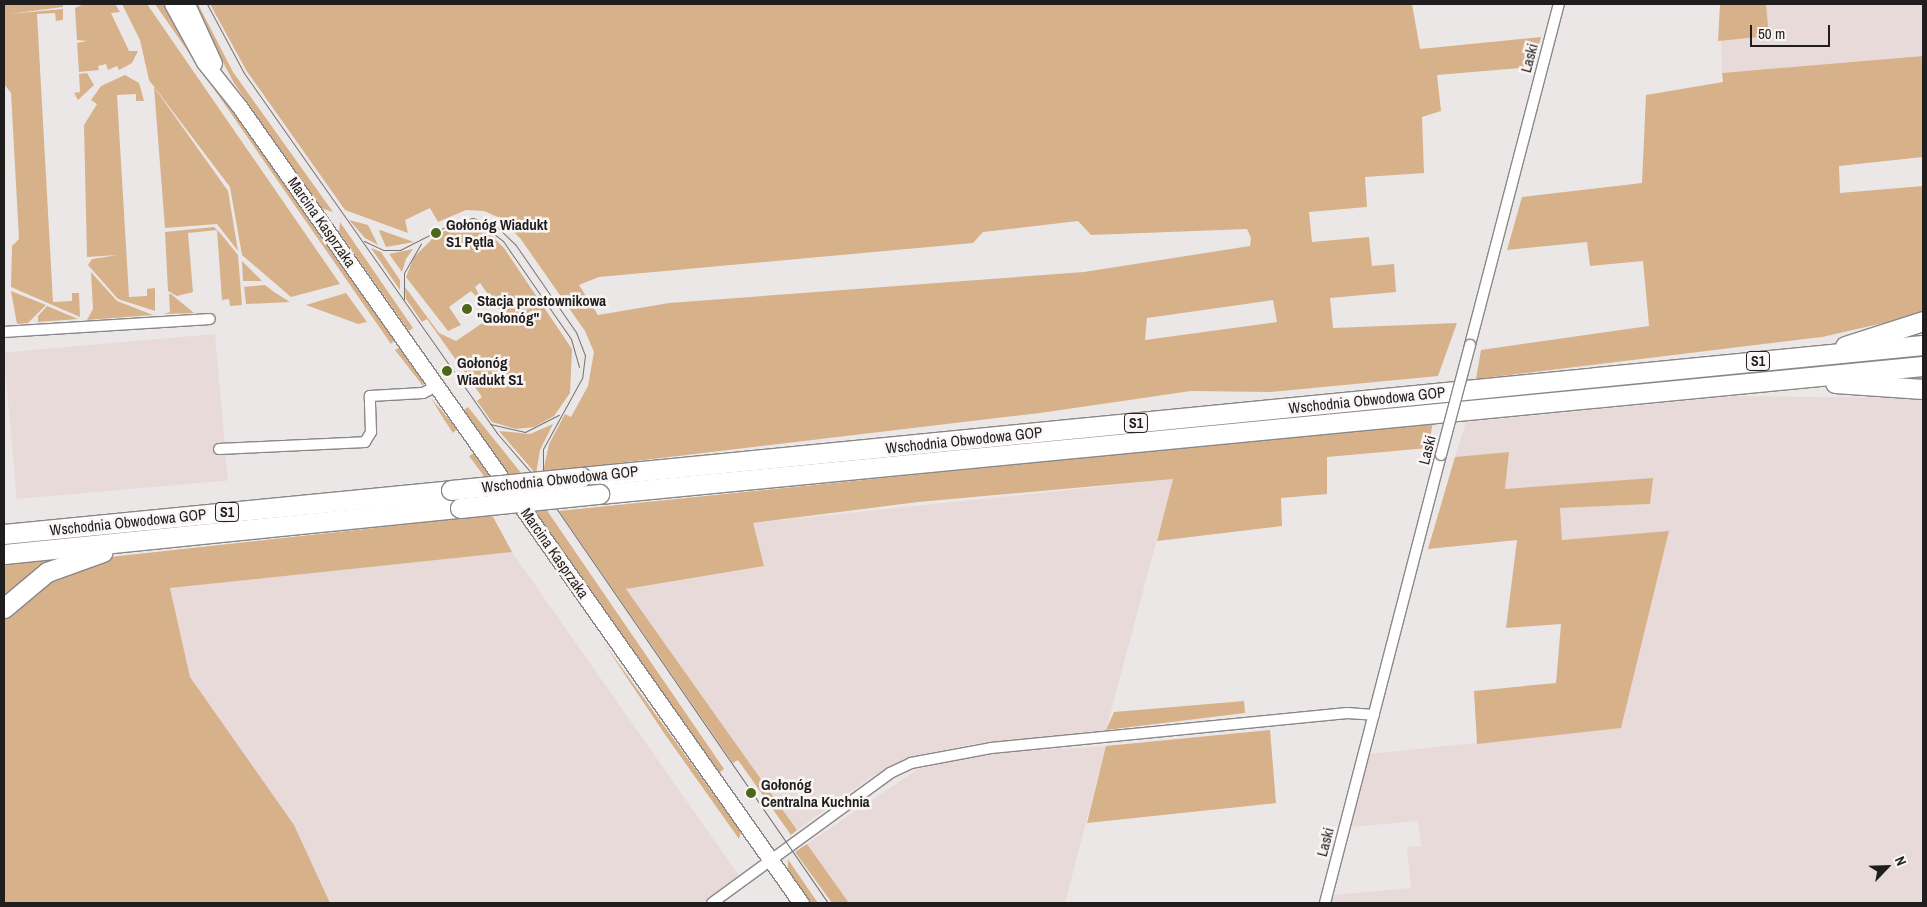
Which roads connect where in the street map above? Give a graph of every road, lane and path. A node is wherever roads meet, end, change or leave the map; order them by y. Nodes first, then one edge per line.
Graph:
1 (172, 4) edge
2 (187, 4) edge
3 (1559, 4) edge
4 (239, 106) junction
5 (210, 319) dead end
6 (1923, 321) edge
7 (4, 332) edge
8 (1923, 345) edge
9 (1826, 355) junction
10 (1923, 366) edge
11 (1794, 378) junction
12 (437, 386) junction
13 (1923, 389) edge
14 (219, 449) dead end
15 (4, 534) edge
16 (137, 541) junction
17 (4, 554) edge
18 (4, 608) edge
19 (1374, 715) junction
20 (771, 861) junction
21 (712, 903) edge
22 (801, 903) edge
23 (1325, 903) edge

1 - 4 street, Marcina Kasprzaka
2 - 4 street, Marcina Kasprzaka
3 - 19 street, Laski, bridge
4 - 12 street, Marcina Kasprzaka
5 - 7 street
6 - 9 highway
8 - 9 highway, Wschodnia Obwodowa GOP / S1
9 - 15 highway, Wschodnia Obwodowa GOP / S1, bridge
10 - 11 highway, Wschodnia Obwodowa GOP / S1
11 - 13 highway
11 - 16 highway, Wschodnia Obwodowa GOP / S1, bridge
12 - 14 street
12 - 20 street, Marcina Kasprzaka
16 - 17 highway, Wschodnia Obwodowa GOP / S1
16 - 18 highway
19 - 20 street
19 - 23 street, Laski
20 - 21 street
20 - 22 street, Marcina Kasprzaka

